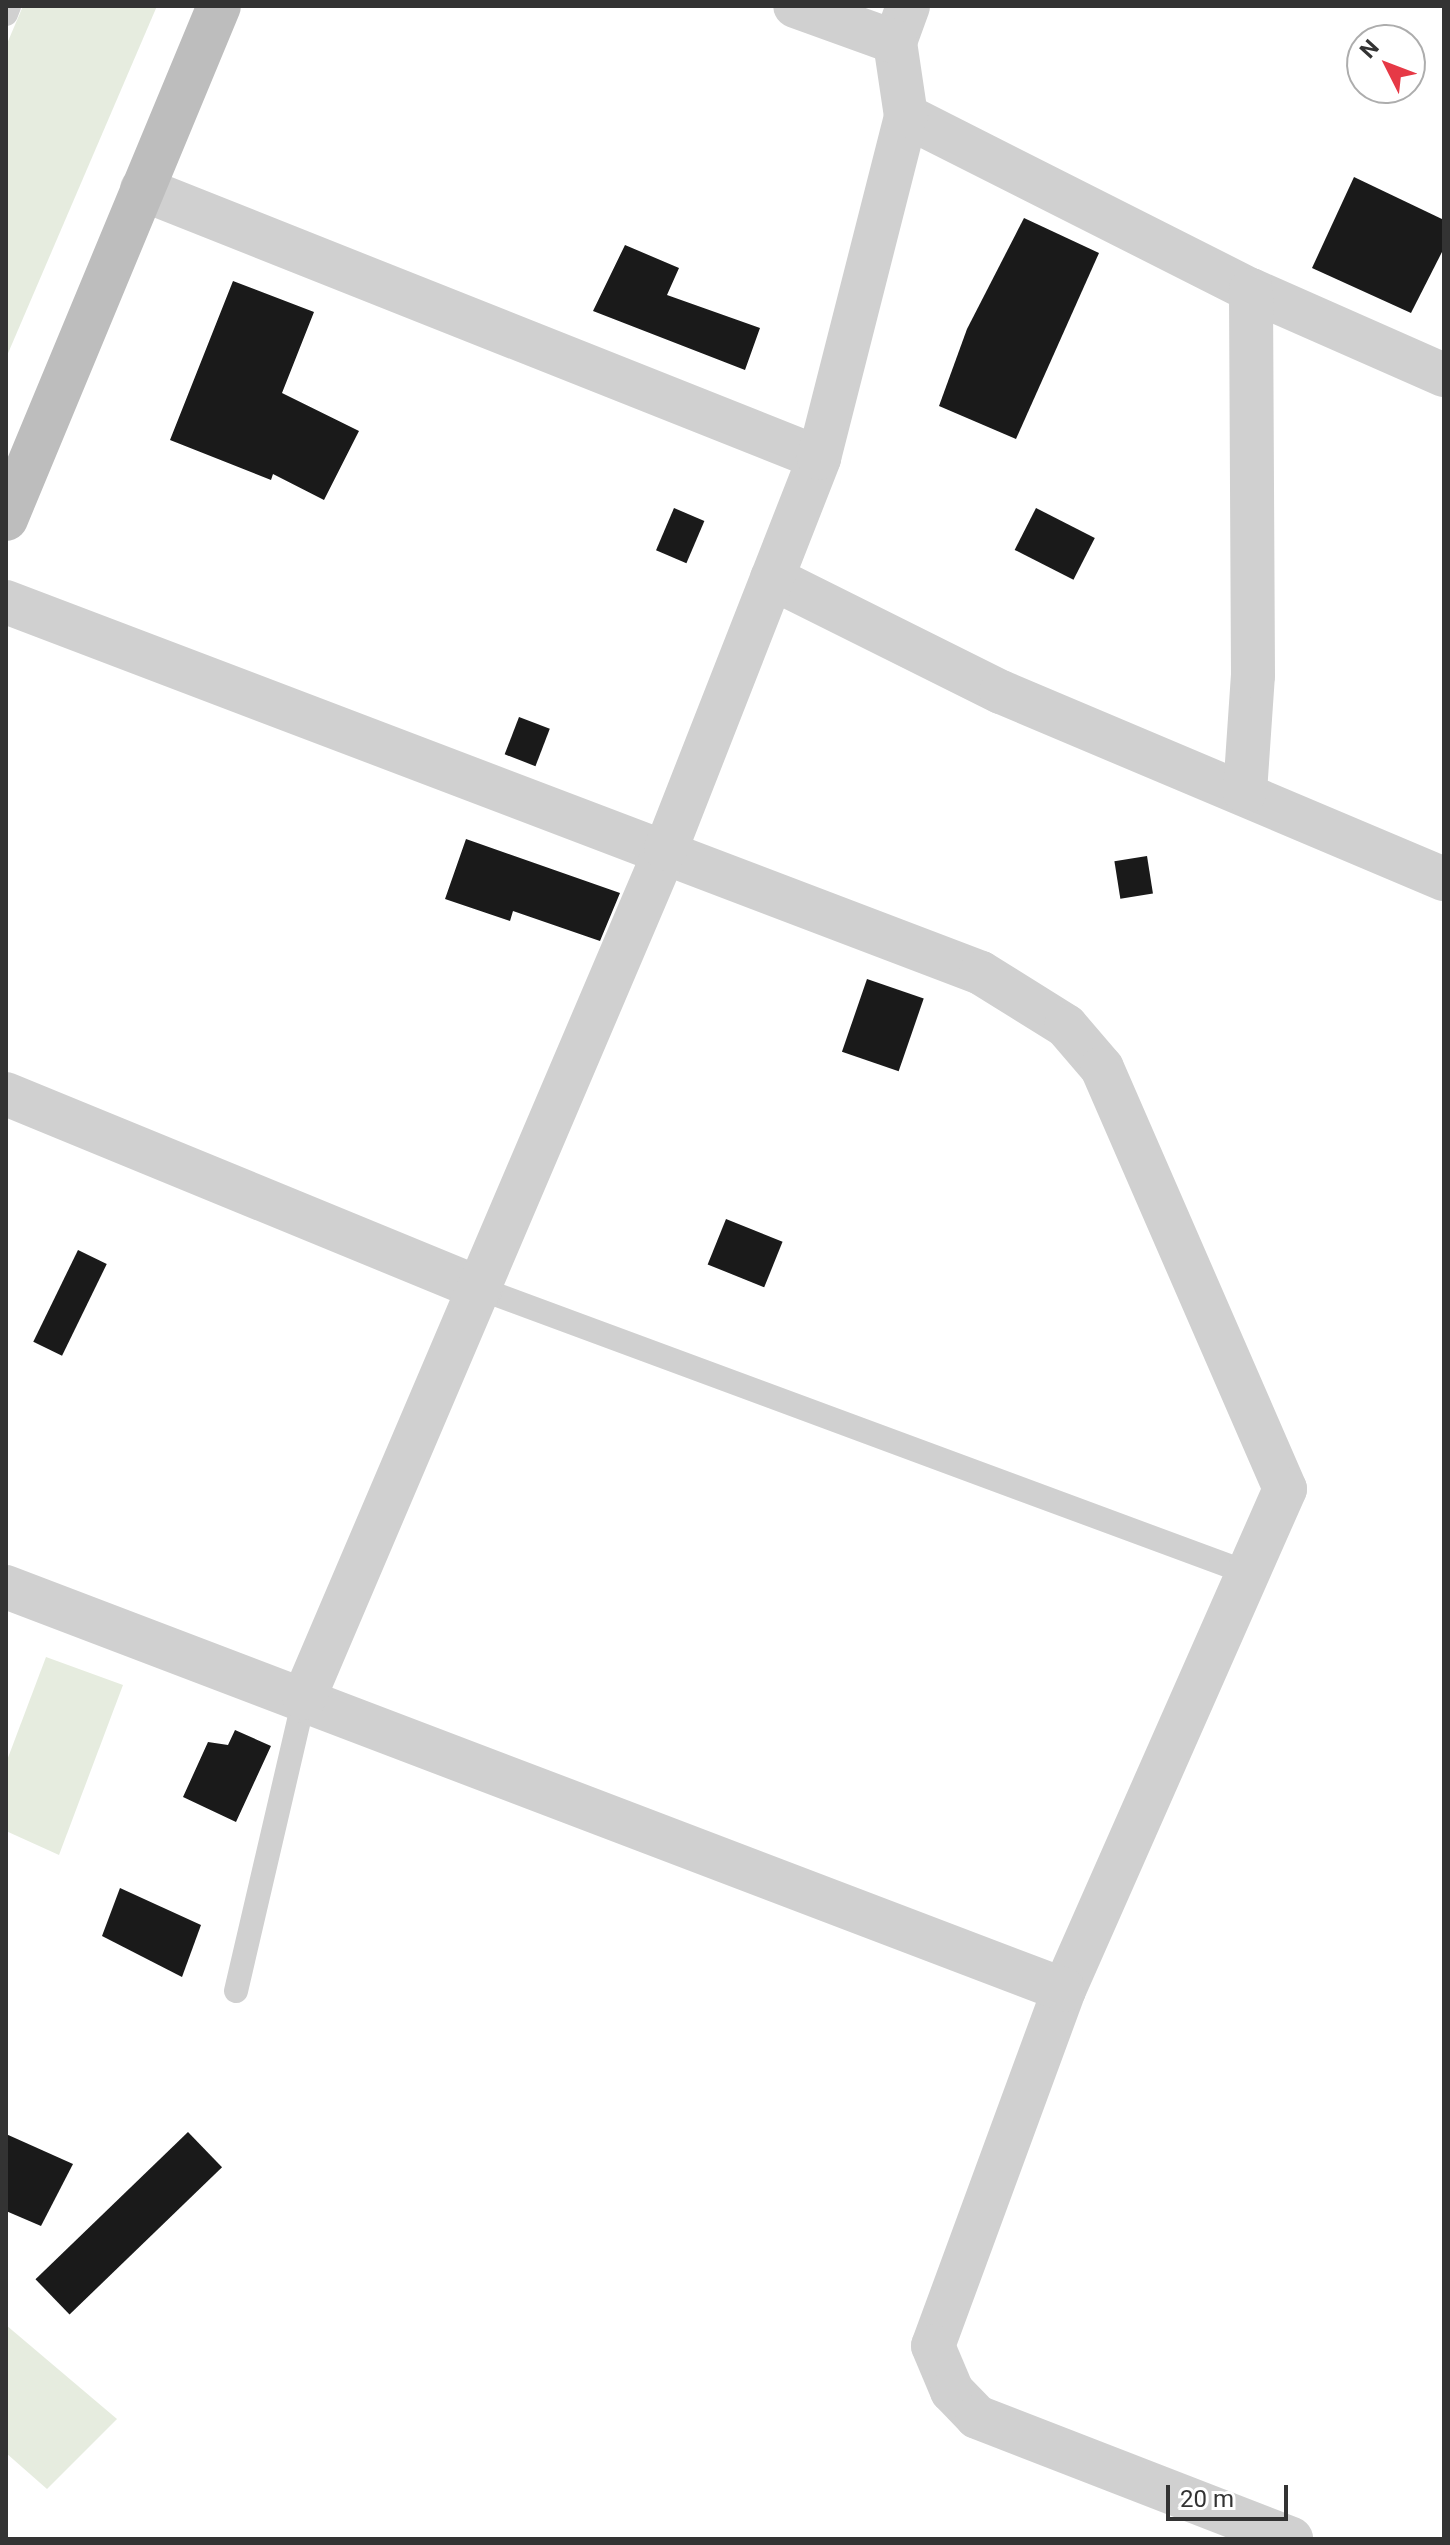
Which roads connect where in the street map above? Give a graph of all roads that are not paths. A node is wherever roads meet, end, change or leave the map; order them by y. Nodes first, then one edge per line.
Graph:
1 (9, 6) edge
2 (219, 6) edge
3 (795, 6) edge
4 (6, 14) edge
5 (902, 24) edge
6 (906, 116) junction
7 (142, 189) junction
8 (1251, 290) junction
9 (1444, 375) edge
10 (819, 458) junction
11 (6, 519) edge
12 (772, 578) junction
13 (6, 602) edge
14 (1245, 792) junction
15 (666, 849) junction
16 (1444, 879) edge
17 (6, 1094) edge
18 (481, 1289) junction
19 (1248, 1573) junction
20 (6, 1587) edge
21 (304, 1698) junction
22 (1064, 1990) junction
23 (236, 1991) dead end
24 (1291, 2539) edge

1 - 4 lane
2 - 7 street
3 - 5 street
5 - 6 street
6 - 8 street
6 - 10 street
7 - 10 street
7 - 11 street
8 - 9 street
8 - 14 street
10 - 12 street
12 - 14 street
12 - 15 street
13 - 15 street
14 - 16 street
15 - 18 street
15 - 19 street
17 - 18 street
18 - 19 lane
18 - 21 street
19 - 22 street
20 - 21 street
21 - 22 street
21 - 23 lane
22 - 24 street

